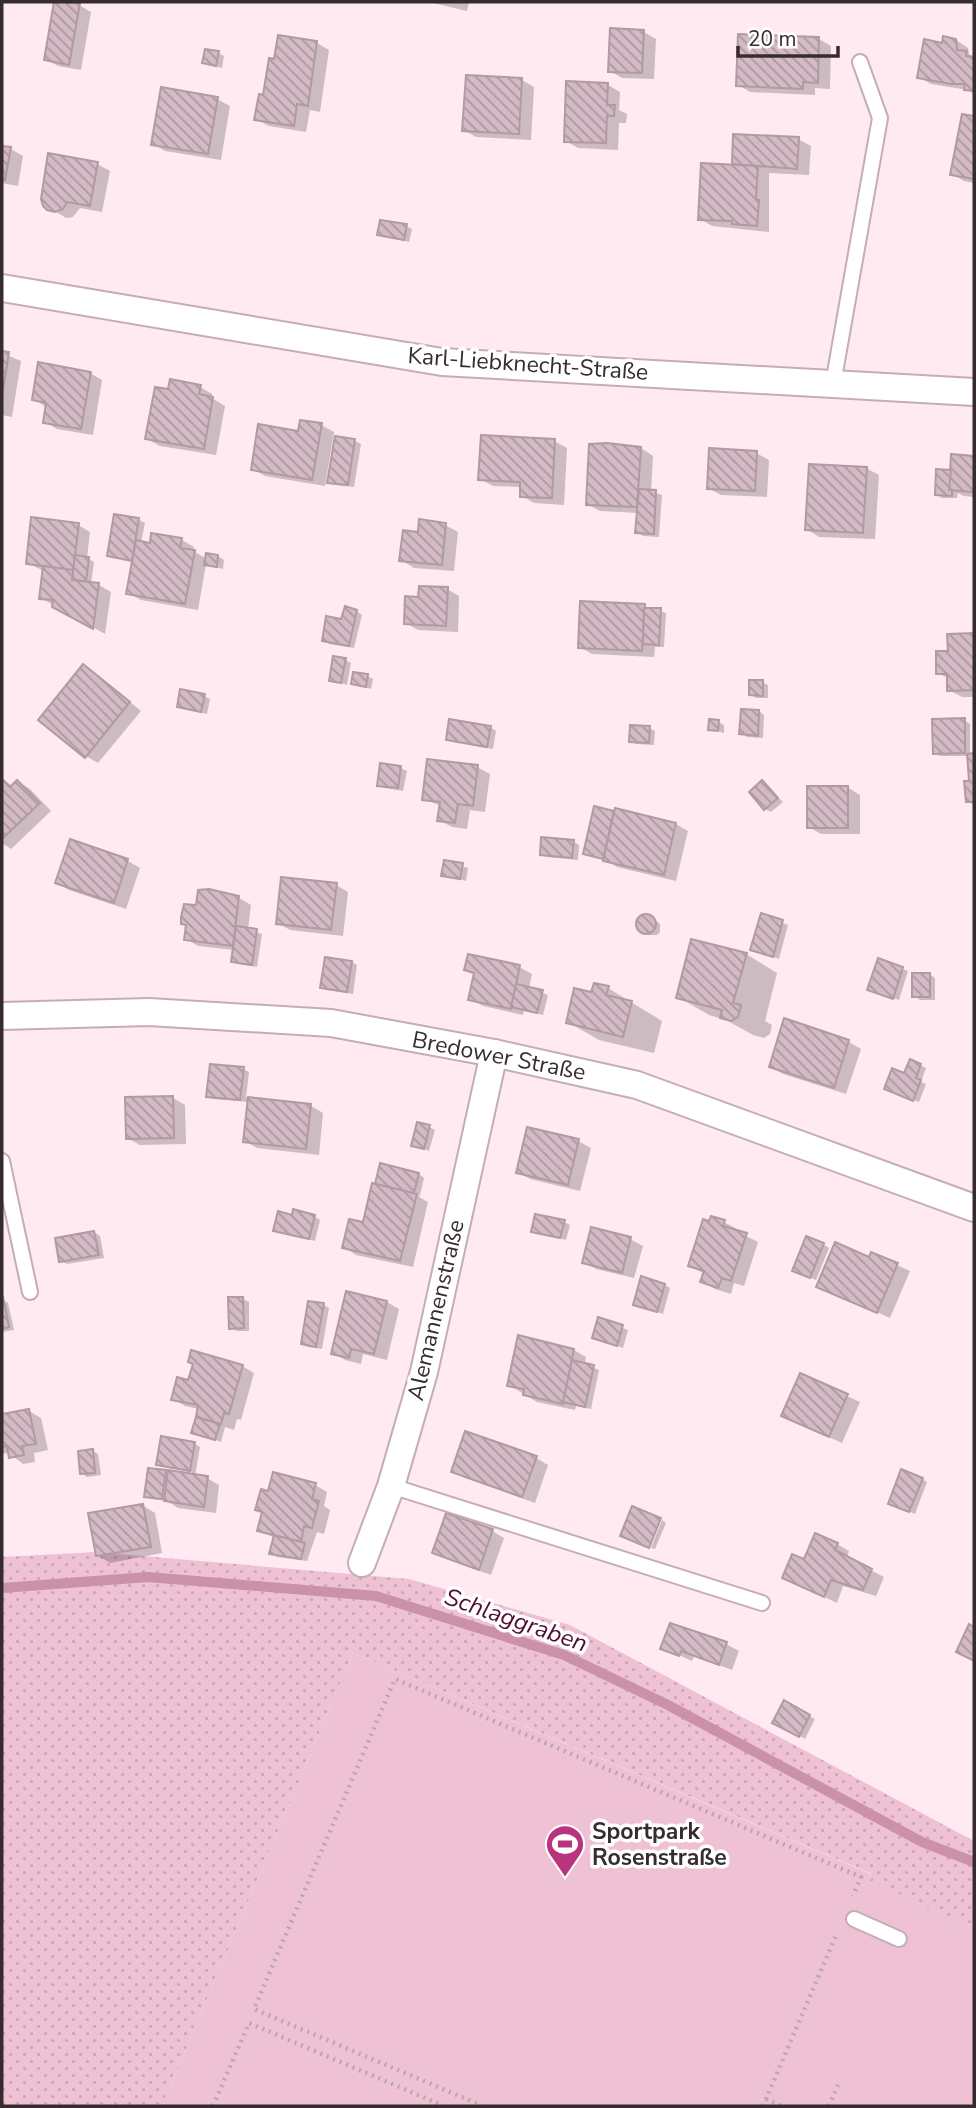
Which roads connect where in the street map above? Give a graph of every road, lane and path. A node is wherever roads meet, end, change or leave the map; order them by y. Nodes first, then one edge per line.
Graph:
1 (860, 62) dead end
2 (2, 288) edge
3 (833, 384) junction
4 (974, 392) edge
5 (2, 1017) edge
6 (494, 1053) junction
7 (2, 1161) edge
8 (974, 1208) edge
9 (30, 1292) dead end
10 (391, 1486) junction
11 (362, 1563) dead end
12 (762, 1603) dead end
13 (850, 1902) dead end
14 (854, 1919) dead end
15 (840, 1927) dead end
16 (899, 1939) dead end
17 (838, 2085) dead end
18 (766, 2099) junction
19 (213, 2106) edge
20 (444, 2106) edge
21 (483, 2106) edge
22 (763, 2106) edge
23 (782, 2106) edge
24 (828, 2106) edge

1 - 3 lane
2 - 3 street, Karl-Liebknecht-Straße
3 - 4 street, Karl-Liebknecht-Straße
5 - 6 street, Bredower Straße
6 - 8 street, Bredower Straße
6 - 10 street, Alemannenstraße
7 - 9 lane
10 - 11 street, Alemannenstraße
10 - 12 lane
13 - 21 path
14 - 16 lane
15 - 18 path
17 - 24 path
18 - 22 path
18 - 23 path
19 - 20 path

